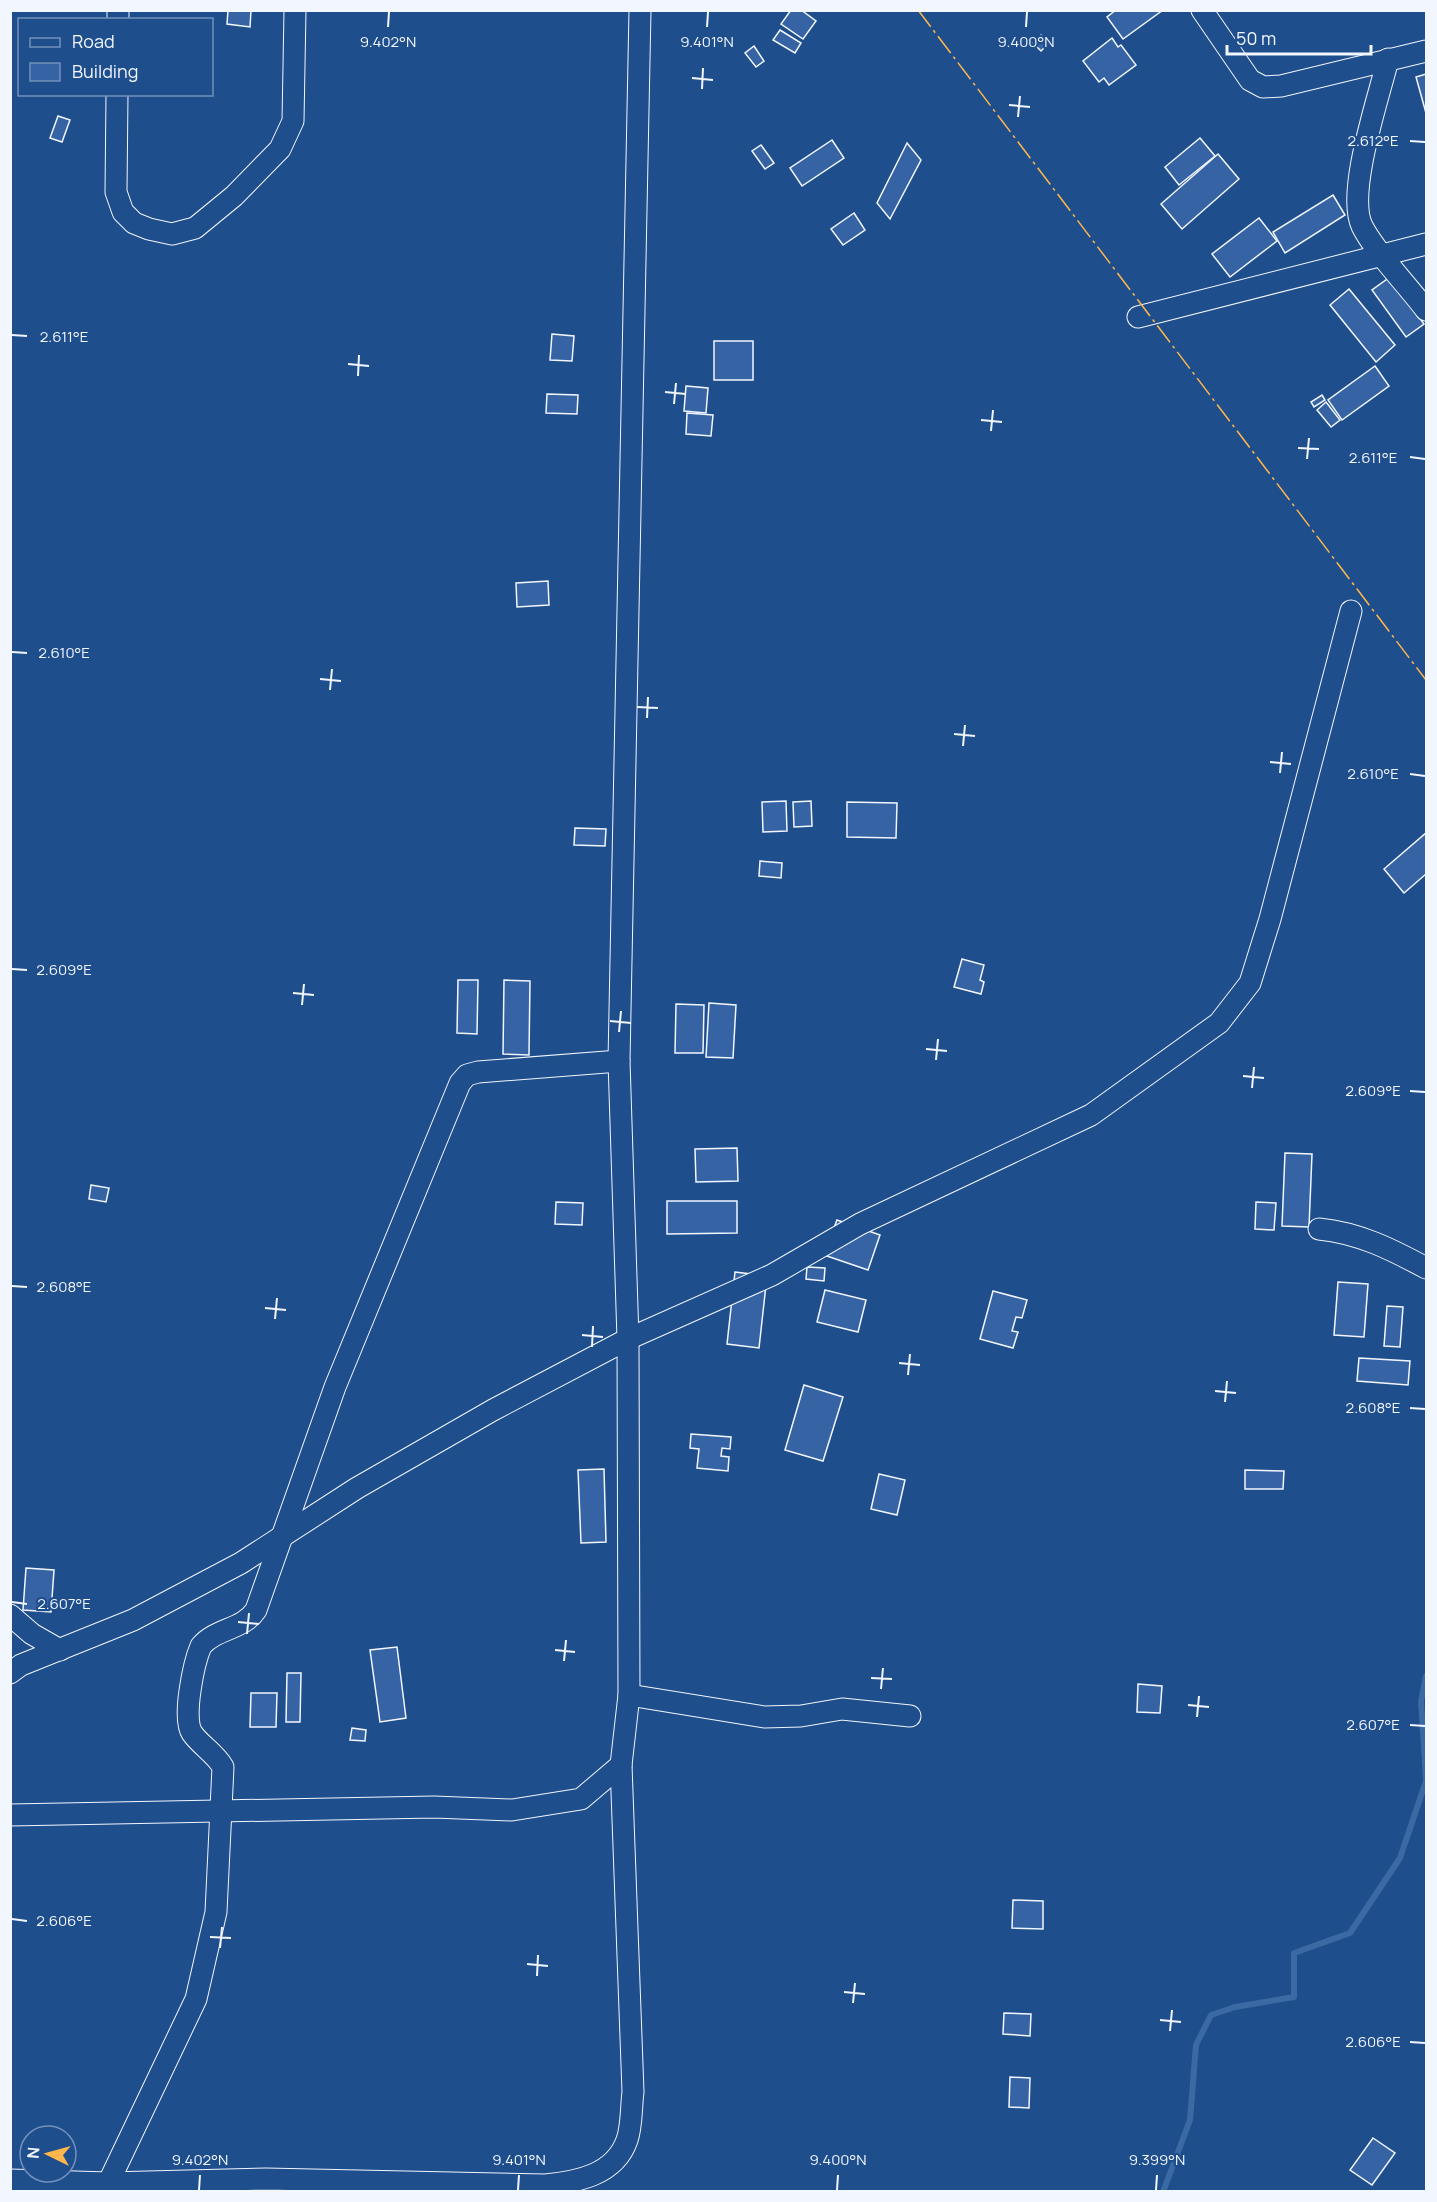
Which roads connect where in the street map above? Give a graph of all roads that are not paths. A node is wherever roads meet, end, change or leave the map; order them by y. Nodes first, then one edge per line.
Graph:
1 (295, 10) edge
2 (640, 10) edge
3 (1202, 10) edge
4 (1426, 51) edge
5 (1388, 59) junction
6 (117, 96) edge
7 (1426, 244) edge
8 (1383, 255) junction
9 (1426, 310) edge
10 (1138, 317) dead end
11 (1351, 611) dead end
12 (619, 1061) junction
13 (1318, 1229) dead end
14 (1426, 1268) edge
15 (628, 1339) junction
16 (280, 1537) junction
17 (10, 1615) edge
18 (60, 1650) junction
19 (10, 1673) edge
20 (629, 1695) junction
21 (910, 1716) dead end
22 (621, 1765) junction
23 (223, 1809) junction
24 (10, 1815) edge
25 (10, 2180) edge
26 (106, 2187) edge
27 (566, 2187) edge

1 - 6 street
2 - 12 street
3 - 5 street
4 - 5 street
5 - 8 street
7 - 8 street
8 - 9 street
8 - 10 street
11 - 15 street
12 - 15 street
12 - 16 street
13 - 14 street
15 - 16 street
15 - 20 street
16 - 18 street
16 - 23 street
17 - 18 street
18 - 19 street
20 - 21 street
20 - 22 street
22 - 23 street
22 - 27 street
23 - 24 street
23 - 26 street
25 - 26 street
26 - 27 street

